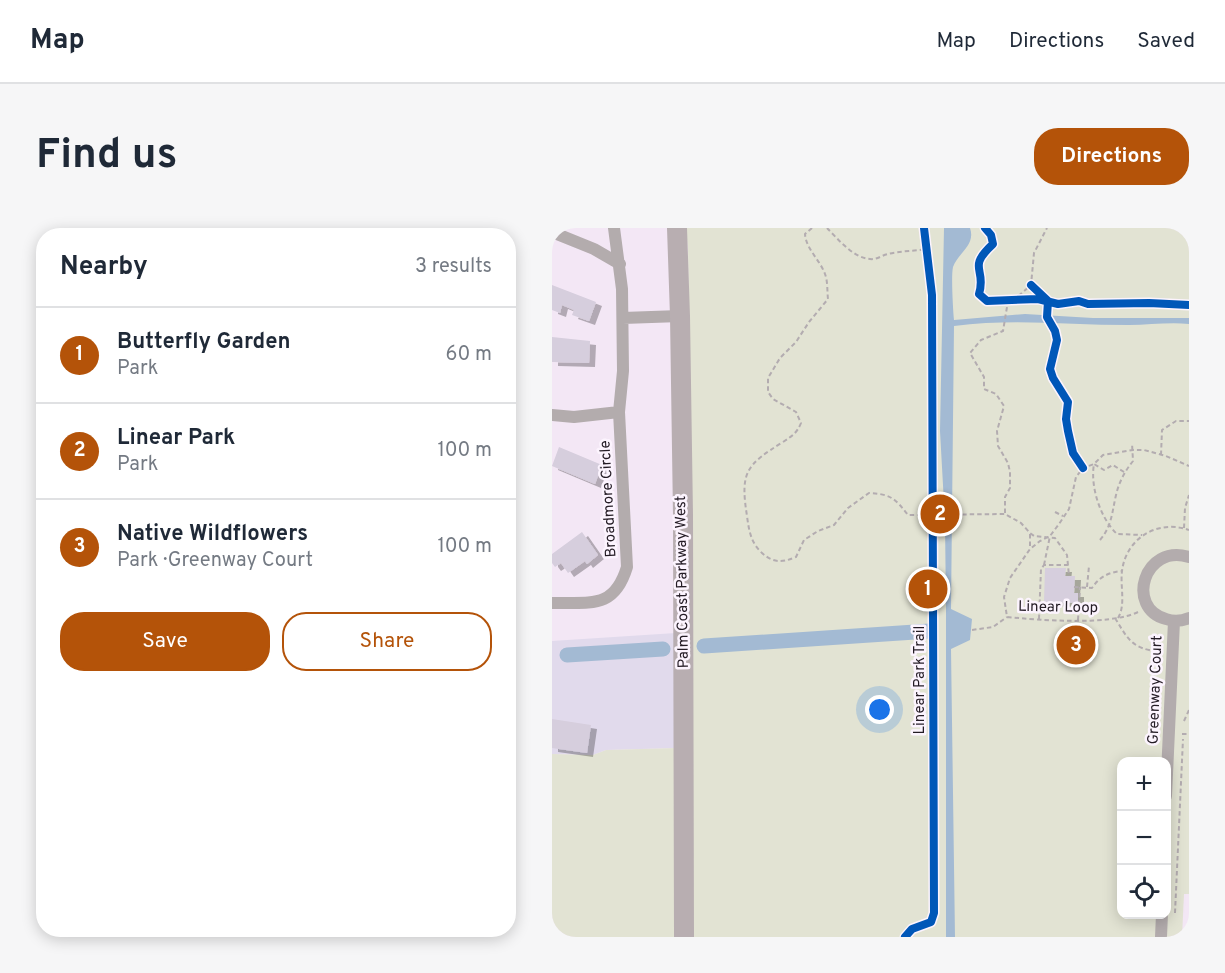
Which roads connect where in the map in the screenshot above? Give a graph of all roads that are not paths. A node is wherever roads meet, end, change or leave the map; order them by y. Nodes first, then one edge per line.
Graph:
1 (614, 228) edge
2 (676, 228) edge
3 (552, 232) edge
4 (620, 264) junction
5 (680, 316) junction
6 (623, 318) junction
7 (620, 412) junction
8 (552, 415) edge
9 (1189, 557) edge
10 (552, 603) edge
11 (1189, 618) edge
12 (1174, 621) junction
13 (1168, 757) edge
14 (1162, 919) edge
15 (684, 937) edge
16 (1161, 937) edge

1 - 4 street, Broadmore Circle
2 - 5 main road, Palm Coast Parkway West
3 - 4 street
4 - 6 street, Broadmore Circle
5 - 6 street
5 - 15 main road, Palm Coast Parkway West
6 - 7 street, Broadmore Circle
7 - 8 street
7 - 10 street, Broadmore Circle
9 - 12 street, Greenway Court
11 - 12 street, Greenway Court
12 - 13 street, Greenway Court
14 - 16 street

